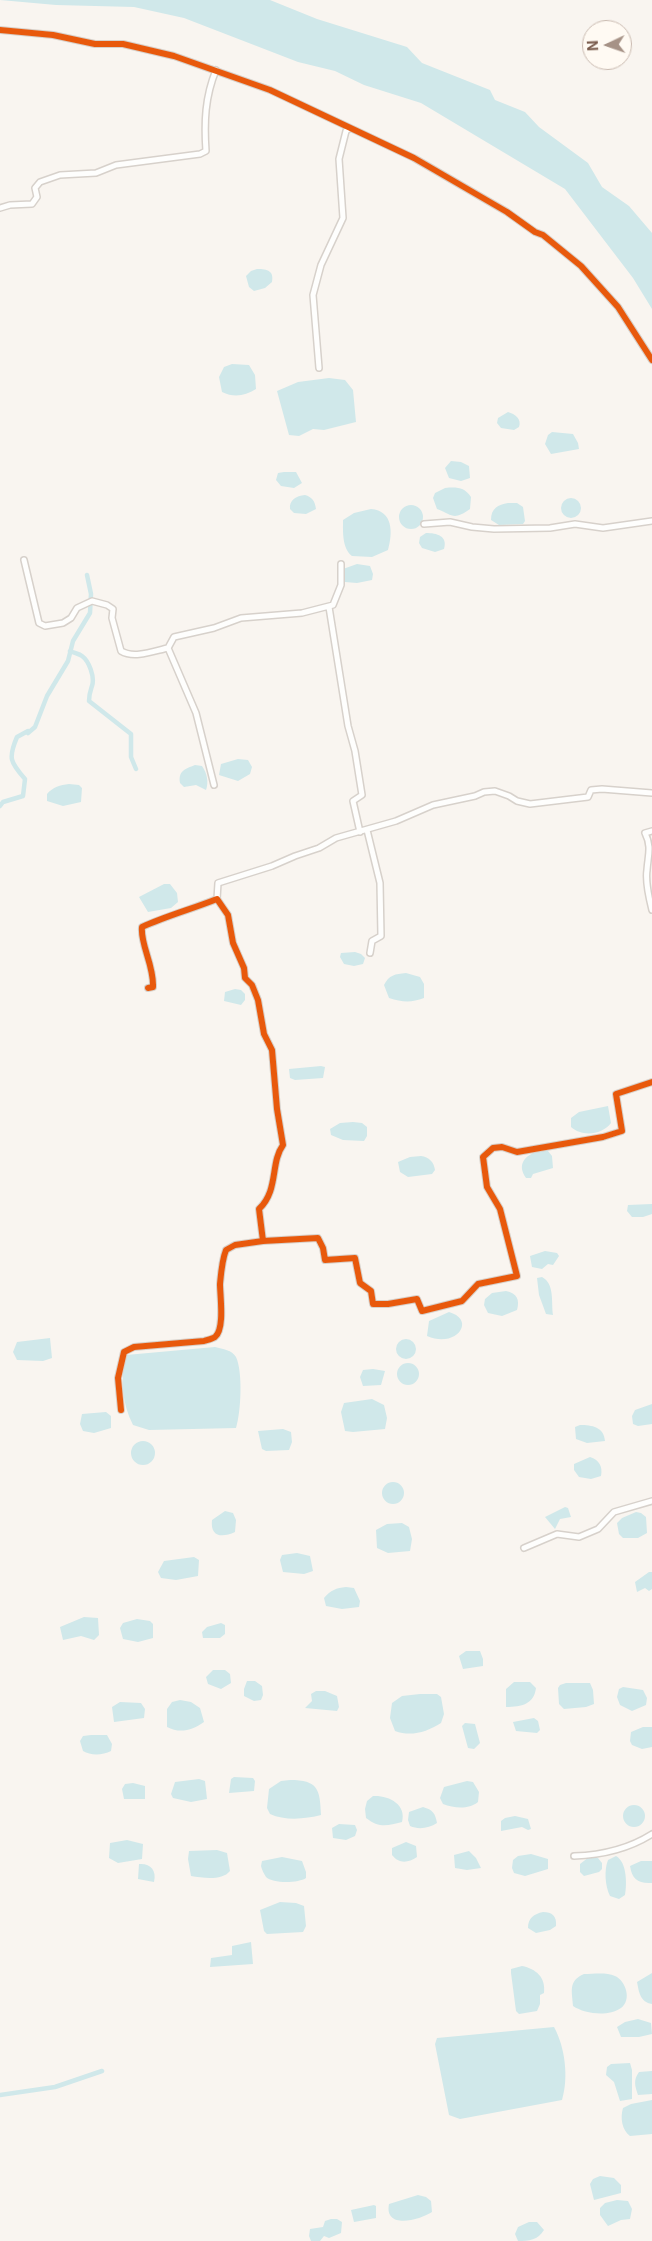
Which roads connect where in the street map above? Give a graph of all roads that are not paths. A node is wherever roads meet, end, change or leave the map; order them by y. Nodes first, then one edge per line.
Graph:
1 (0, 30) edge
2 (216, 70) junction
3 (350, 128) junction
4 (0, 208) edge
5 (652, 360) edge
6 (318, 368) dead end
7 (652, 521) edge
8 (424, 524) dead end
9 (24, 560) dead end
10 (340, 564) dead end
11 (329, 607) junction
12 (168, 648) junction
13 (214, 785) dead end
14 (652, 793) edge
15 (367, 830) junction
16 (360, 832) junction
17 (652, 832) edge
18 (217, 899) junction
19 (652, 910) edge
20 (370, 953) dead end
21 (148, 988) dead end
22 (652, 1082) edge
23 (263, 1241) junction
24 (121, 1410) dead end
25 (652, 1501) edge
26 (524, 1548) dead end
27 (652, 1834) edge
28 (574, 1856) dead end

1 - 2 street
2 - 3 street
2 - 4 street
3 - 5 street
3 - 6 street
7 - 8 street
9 - 12 street
10 - 11 street
11 - 12 street
11 - 16 street
12 - 13 street
14 - 15 street
15 - 16 street
15 - 20 street
16 - 18 street
17 - 19 street
18 - 21 street
18 - 23 street
22 - 23 street
23 - 24 street
25 - 26 street
27 - 28 street

